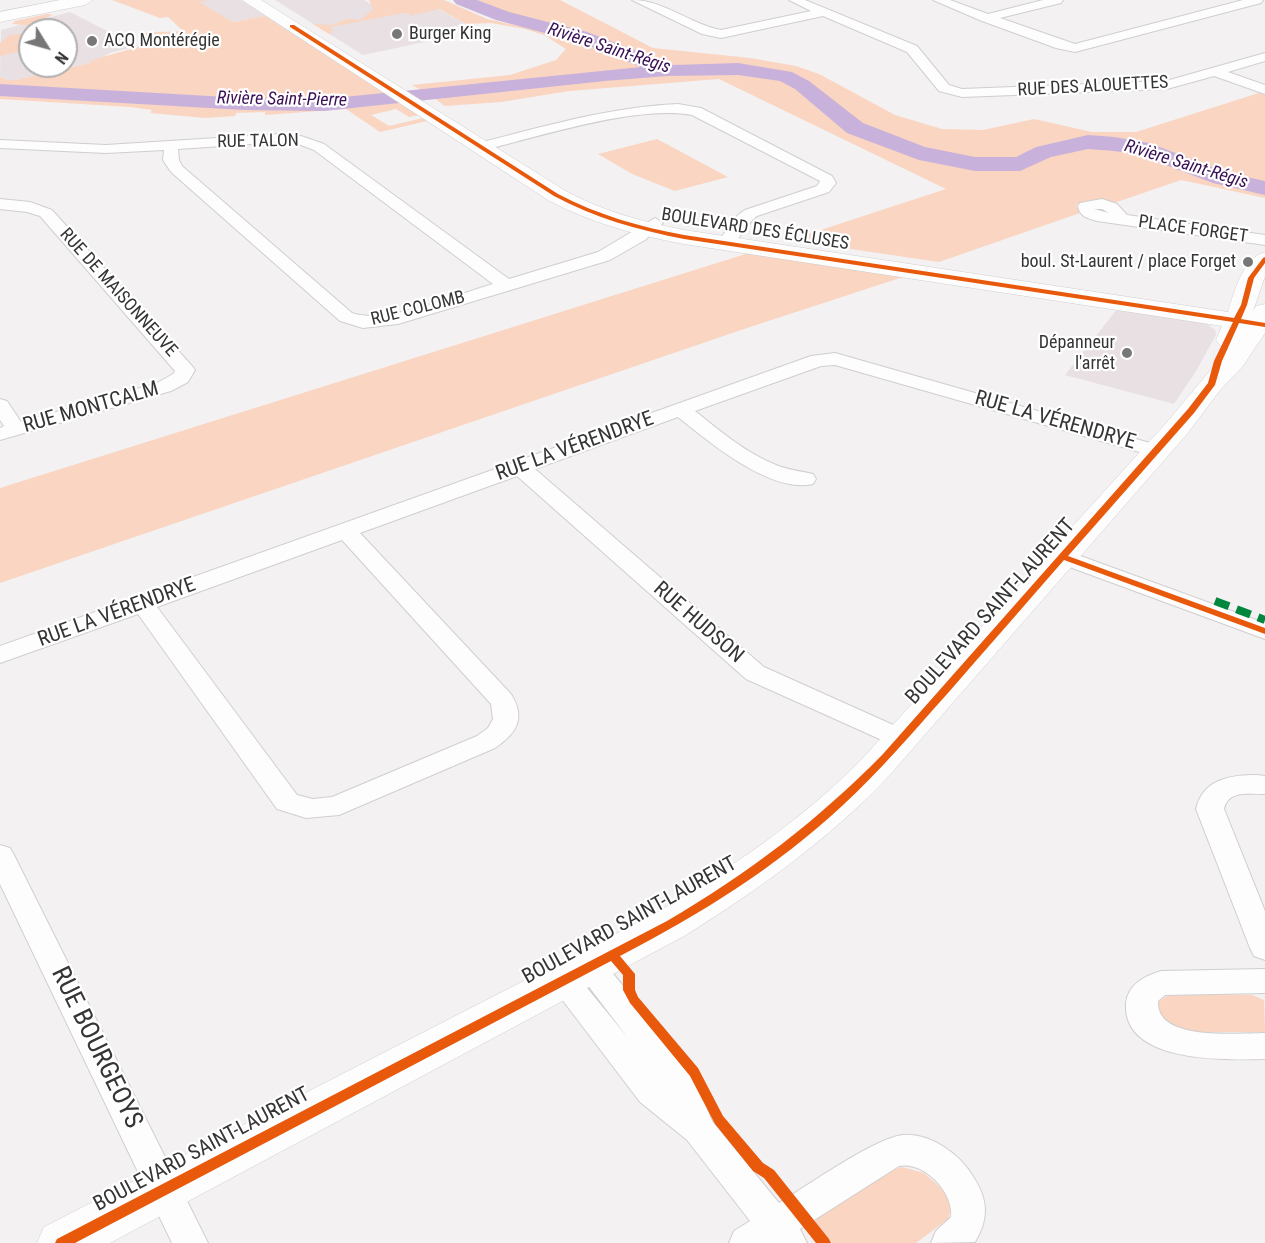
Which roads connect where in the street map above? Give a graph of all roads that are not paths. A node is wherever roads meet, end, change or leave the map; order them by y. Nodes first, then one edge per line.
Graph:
1 (59, 0) edge
2 (85, 0) edge
3 (250, 0) edge
4 (265, 0) edge
5 (638, 0) edge
6 (795, 0) edge
7 (939, 0) edge
8 (1057, 0) edge
9 (1257, 0) edge
10 (825, 12) junction
11 (986, 18) junction
12 (1265, 57) edge
13 (1216, 72) junction
14 (1265, 90) edge
15 (408, 95) junction
16 (0, 144) edge
17 (171, 145) junction
18 (486, 145) junction
19 (0, 204) edge
20 (1120, 219) dead end
21 (651, 226) junction
22 (728, 239) junction
23 (1265, 240) edge
24 (1265, 259) edge
25 (506, 285) junction
26 (1256, 317) edge
27 (181, 378) joint
28 (0, 405) edge
29 (680, 410) junction
30 (8, 432) edge
31 (1157, 451) junction
32 (520, 467) junction
33 (805, 479) dead end
34 (345, 530) junction
35 (1064, 556) junction
36 (142, 603) junction
37 (1265, 631) edge
38 (0, 655) edge
39 (902, 739) junction
40 (1265, 784) edge
41 (0, 855) edge
42 (1265, 948) edge
43 (576, 974) junction
44 (1265, 981) edge
45 (1265, 1046) edge
46 (165, 1190) junction
47 (770, 1237) edge
48 (62, 1243) edge
49 (190, 1243) edge
50 (950, 1243) edge

1 - 2 main road
3 - 15 main road, BOULEVARD DES ÉCLUSES
4 - 15 main road, BOULEVARD DES ÉCLUSES
5 - 10 street
6 - 10 street
7 - 11 street
8 - 11 street
9 - 11 street
10 - 13 street, RUE DES ALOUETTES
12 - 13 street, RUE DES ALOUETTES
13 - 14 street
15 - 18 main road, BOULEVARD DES ÉCLUSES
16 - 17 street, RUE TALON
17 - 25 street, RUE TALON
17 - 25 street, RUE COLOMB
18 - 21 main road, BOULEVARD DES ÉCLUSES
18 - 22 street
19 - 27 street, RUE DE MAISONNEUVE
20 - 23 street, PLACE FORGET
21 - 22 main road, BOULEVARD DES ÉCLUSES
21 - 25 street, RUE COLOMB
22 - 26 main road, BOULEVARD DES ÉCLUSES
24 - 26 main road, BOULEVARD SAINT-LAURENT
26 - 31 main road, BOULEVARD SAINT-LAURENT
27 - 30 street, RUE MONTCALM
28 - 30 street
29 - 31 street, RUE LA VÉRENDRYE
29 - 32 street, RUE LA VÉRENDRYE
29 - 33 street
31 - 35 main road, BOULEVARD SAINT-LAURENT
32 - 34 street, RUE LA VÉRENDRYE
32 - 39 street, RUE HUDSON
34 - 36 street, RUE LA VÉRENDRYE
34 - 36 street
35 - 37 street
35 - 39 main road, BOULEVARD SAINT-LAURENT
36 - 38 street, RUE LA VÉRENDRYE
39 - 43 main road, BOULEVARD SAINT-LAURENT
40 - 42 street
41 - 46 street, RUE BOURGEOYS
43 - 46 main road, BOULEVARD SAINT-LAURENT
43 - 47 street
44 - 45 street
46 - 48 main road, BOULEVARD SAINT-LAURENT
46 - 49 street, RUE BOURGEOYS
47 - 50 street

